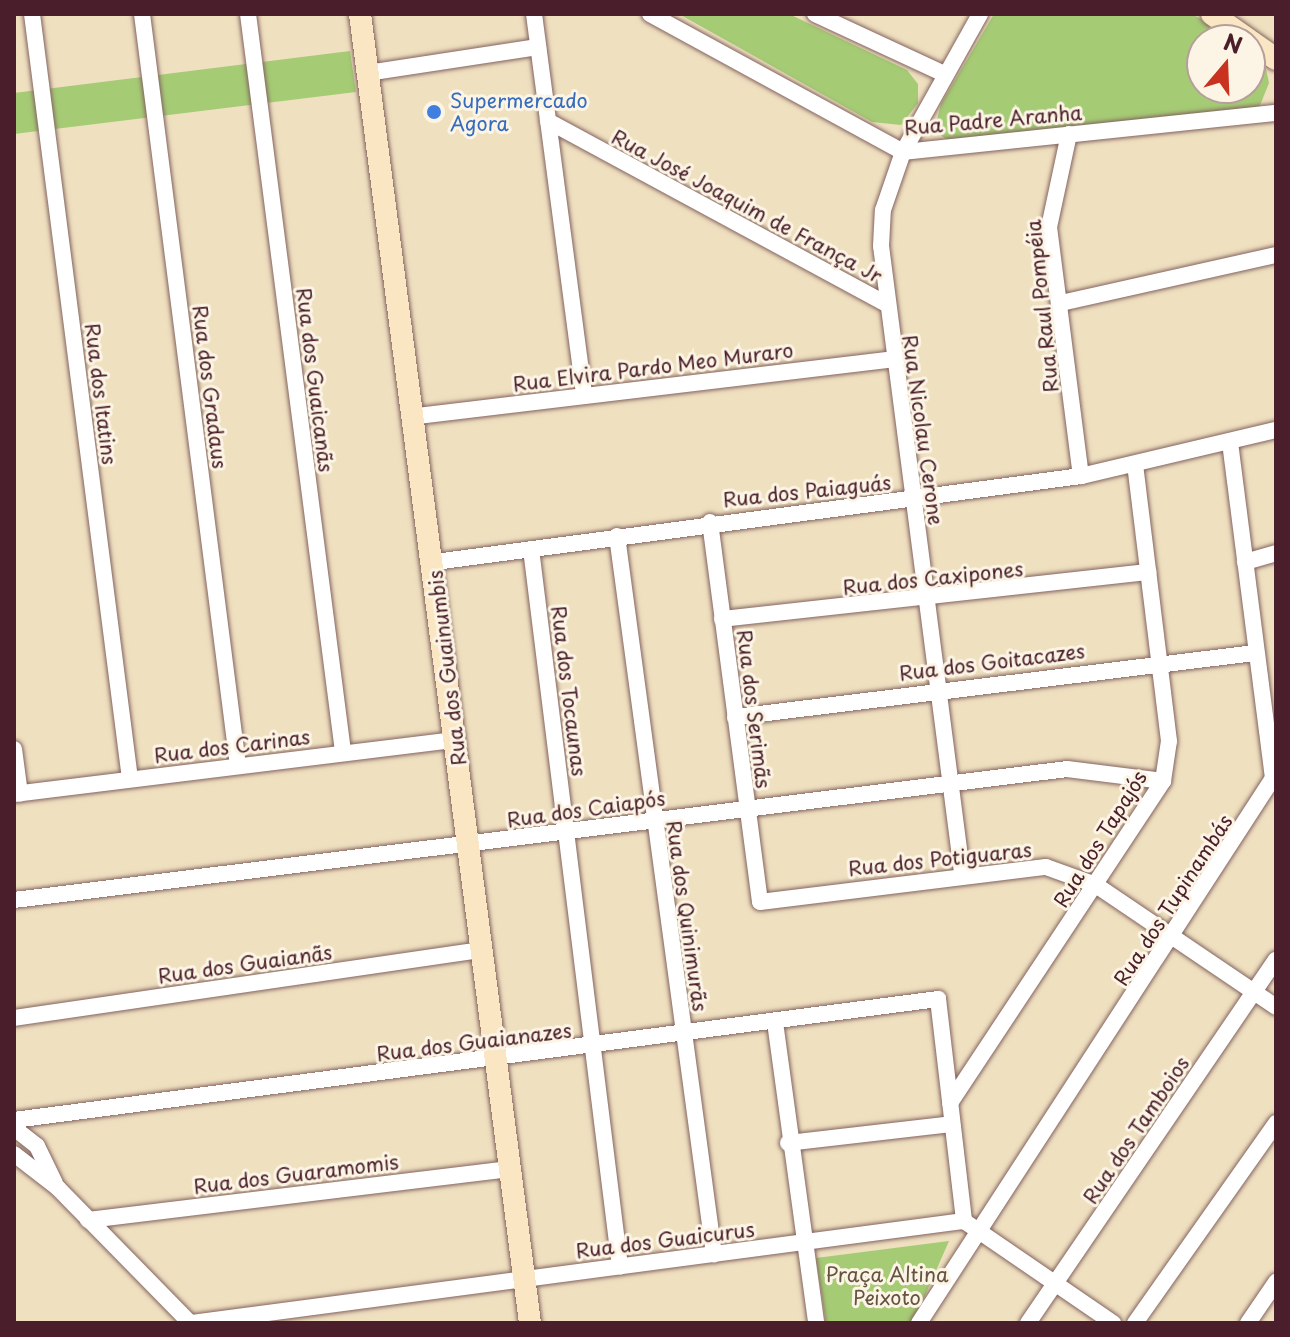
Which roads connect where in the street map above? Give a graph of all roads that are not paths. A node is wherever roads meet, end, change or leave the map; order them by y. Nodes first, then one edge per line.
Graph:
1 (32, 14) edge
2 (142, 14) edge
3 (248, 14) edge
4 (360, 14) edge
5 (534, 14) edge
6 (650, 14) edge
7 (815, 14) edge
8 (980, 14) edge
9 (1212, 14) edge
10 (1240, 22) edge
11 (538, 47) junction
12 (1276, 59) edge
13 (368, 73) junction
14 (944, 74) junction
15 (1276, 113) edge
16 (548, 121) junction
17 (1069, 134) junction
18 (903, 152) junction
19 (1276, 255) edge
20 (885, 303) junction
21 (1061, 303) junction
22 (894, 359) junction
23 (584, 394) junction
24 (417, 416) junction
25 (1276, 430) edge
26 (1230, 444) junction
27 (1135, 465) junction
28 (1081, 476) junction
29 (913, 499) junction
30 (710, 522) junction
31 (617, 536) junction
32 (531, 549) junction
33 (1276, 553) edge
34 (435, 562) junction
35 (1245, 562) junction
36 (1148, 572) junction
37 (925, 600) junction
38 (722, 619) junction
39 (1255, 653) junction
40 (1158, 661) junction
41 (939, 688) junction
42 (735, 717) junction
43 (455, 740) junction
44 (14, 749) edge
45 (343, 752) junction
46 (238, 766) junction
47 (130, 779) junction
48 (1275, 779) edge
49 (951, 781) junction
50 (1163, 781) junction
51 (17, 794) edge
52 (746, 808) junction
53 (653, 820) junction
54 (567, 831) junction
55 (471, 844) junction
56 (962, 872) junction
57 (1096, 885) junction
58 (14, 900) edge
59 (760, 902) joint
60 (1176, 938) junction
61 (482, 950) junction
62 (1276, 959) edge
63 (1253, 991) junction
64 (1276, 1007) edge
65 (14, 1018) edge
66 (775, 1022) junction
67 (682, 1035) junction
68 (593, 1048) junction
69 (494, 1058) junction
70 (950, 1103) junction
71 (14, 1120) edge
72 (1276, 1123) edge
73 (952, 1124) junction
74 (14, 1128) edge
75 (788, 1143) junction
76 (14, 1154) edge
77 (510, 1169) junction
78 (58, 1188) junction
79 (88, 1220) junction
80 (970, 1225) junction
81 (802, 1243) junction
82 (714, 1254) junction
83 (620, 1267) junction
84 (524, 1278) junction
85 (1276, 1282) edge
86 (1056, 1284) junction
87 (191, 1323) edge
88 (530, 1323) edge
89 (816, 1323) edge
90 (919, 1323) edge
91 (1028, 1323) edge
92 (1113, 1323) edge
93 (1135, 1323) edge
94 (1248, 1323) edge

1 - 47 street, Rua dos Itatins
2 - 46 street, Rua dos Gradaus
3 - 45 street, Rua dos Guaicanãs
4 - 13 street, Rua dos Guainumbis
5 - 11 street
6 - 18 street, Rua Padre Aranha
7 - 14 street
8 - 14 street, Rua Nicolau Cerone
9 - 10 street
10 - 12 street
11 - 13 street
11 - 16 street
13 - 24 street, Rua dos Guainumbis
14 - 18 street, Rua Nicolau Cerone
15 - 17 street, Rua Padre Aranha
16 - 20 street, Rua José Joaquim de França Jr
16 - 23 street
17 - 18 street, Rua Padre Aranha
17 - 21 street, Rua Raul Pompéia
18 - 20 street, Rua Nicolau Cerone
19 - 21 street
20 - 22 street, Rua Nicolau Cerone
21 - 28 street, Rua Raul Pompéia
22 - 23 street, Rua Elvira Pardo Meo Muraro
22 - 29 street, Rua Nicolau Cerone
23 - 24 street, Rua Elvira Pardo Meo Muraro
24 - 34 street, Rua dos Guainumbis
25 - 26 street, Rua dos Paiaguás
26 - 27 street, Rua dos Paiaguás
26 - 35 street, Rua dos Tupinambás
27 - 28 street, Rua dos Paiaguás
27 - 36 street, Rua dos Tapajós
28 - 29 street, Rua dos Paiaguás
29 - 30 street, Rua dos Paiaguás
29 - 37 street, Rua Nicolau Cerone
30 - 31 street, Rua dos Paiaguás
30 - 38 street, Rua dos Serimãs
31 - 32 street, Rua dos Paiaguás
31 - 53 street, Rua dos Quinimurãs
32 - 34 street, Rua dos Paiaguás
32 - 54 street, Rua dos Tocaunas
33 - 35 street
34 - 43 street, Rua dos Guainumbis
35 - 39 street, Rua dos Tupinambás
36 - 37 street, Rua dos Caxipones
36 - 40 street, Rua dos Tapajós
37 - 38 street, Rua dos Caxipones
37 - 41 street, Rua Nicolau Cerone
38 - 42 street, Rua dos Serimãs
39 - 40 street, Rua dos Goitacazes
39 - 48 street, Rua dos Tupinambás
40 - 41 street, Rua dos Goitacazes
40 - 50 street, Rua dos Tapajós
41 - 42 street, Rua dos Goitacazes
41 - 49 street, Rua Nicolau Cerone
42 - 52 street, Rua dos Serimãs
43 - 45 street, Rua dos Carinas
43 - 55 street, Rua dos Guainumbis
44 - 51 street
45 - 46 street, Rua dos Carinas
46 - 47 street, Rua dos Carinas
47 - 51 street, Rua dos Carinas
48 - 60 street, Rua dos Tupinambás
49 - 50 street, Rua dos Caiapós
49 - 52 street, Rua dos Caiapós
49 - 56 street, Rua Nicolau Cerone
50 - 57 street, Rua dos Tapajós
52 - 53 street, Rua dos Caiapós
52 - 59 street, Rua dos Serimãs
53 - 54 street, Rua dos Caiapós
53 - 67 street, Rua dos Quinimurãs
54 - 55 street, Rua dos Caiapós
54 - 68 street, Rua dos Tocaunas
55 - 58 street, Rua dos Caiapós
55 - 61 street, Rua dos Guainumbis
56 - 57 street, Rua dos Potiguaras
56 - 59 street, Rua dos Potiguaras
57 - 60 street, Rua dos Potiguaras
57 - 70 street, Rua dos Tapajós
60 - 63 street, Rua dos Potiguaras
60 - 80 street, Rua dos Tupinambás
61 - 65 street, Rua dos Guaianãs
61 - 69 street, Rua dos Guainumbis
62 - 63 street, Rua dos Tamboios
63 - 64 street, Rua dos Potiguaras
63 - 86 street, Rua dos Tamboios
66 - 67 street, Rua dos Guaianazes
66 - 70 street, Rua dos Guaianazes
66 - 75 street
67 - 68 street, Rua dos Guaianazes
67 - 82 street, Rua dos Quinimurãs
68 - 69 street, Rua dos Guaianazes
68 - 83 street, Rua dos Tocaunas
69 - 71 street, Rua dos Guaianazes
69 - 77 street, Rua dos Guainumbis
70 - 73 street
72 - 93 street
73 - 75 street
73 - 80 street
74 - 78 street
75 - 81 street
76 - 78 street
77 - 79 street, Rua dos Guaramomis
77 - 84 street, Rua dos Guainumbis
78 - 79 street
79 - 87 street
80 - 81 street, Rua dos Guaicurus
80 - 86 street
80 - 90 street, Rua dos Tupinambás
81 - 82 street, Rua dos Guaicurus
81 - 89 street
82 - 83 street, Rua dos Guaicurus
83 - 84 street, Rua dos Guaicurus
84 - 87 street, Rua dos Guaicurus
84 - 88 street, Rua dos Guainumbis
85 - 94 street
86 - 91 street, Rua dos Tamboios
86 - 92 street

